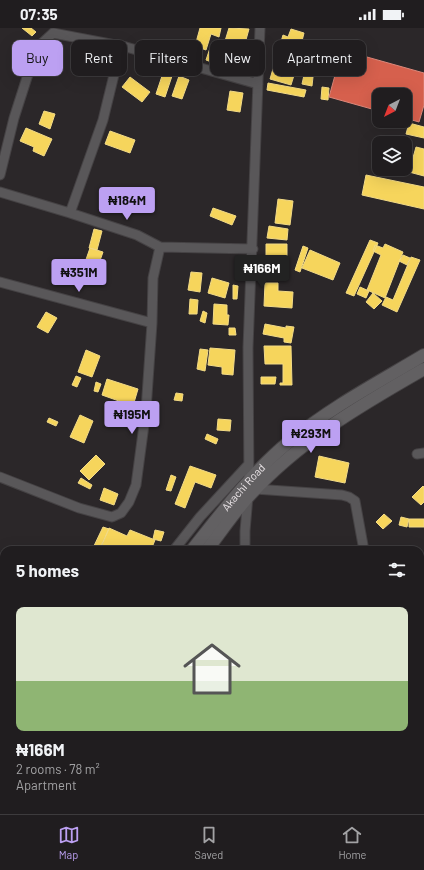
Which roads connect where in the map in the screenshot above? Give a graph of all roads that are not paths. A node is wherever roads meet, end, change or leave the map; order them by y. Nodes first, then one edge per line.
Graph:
1 (260, 28) edge
2 (90, 40) edge
3 (127, 48) edge
4 (114, 76) edge
5 (258, 84) junction
6 (0, 175) edge
7 (0, 192) edge
8 (70, 212) junction
9 (160, 247) junction
10 (253, 249) junction
11 (0, 282) edge
12 (152, 323) junction
13 (424, 355) edge
14 (424, 369) edge
15 (248, 466) junction
16 (0, 477) edge
17 (251, 489) junction
18 (363, 545) dead end
19 (177, 546) edge
20 (196, 546) edge
21 (210, 546) edge
22 (245, 546) edge

1 - 5 street
2 - 6 street
3 - 5 street
4 - 8 street
5 - 10 street
7 - 8 street
8 - 9 street
9 - 10 street
9 - 12 street
10 - 15 street
11 - 12 street
12 - 16 street
13 - 17 main road, Akachi Road
14 - 17 main road, Akachi Road
15 - 17 street
15 - 19 street
17 - 18 street
17 - 20 main road, Akachi Road
17 - 21 main road, Akachi Road
17 - 22 street

